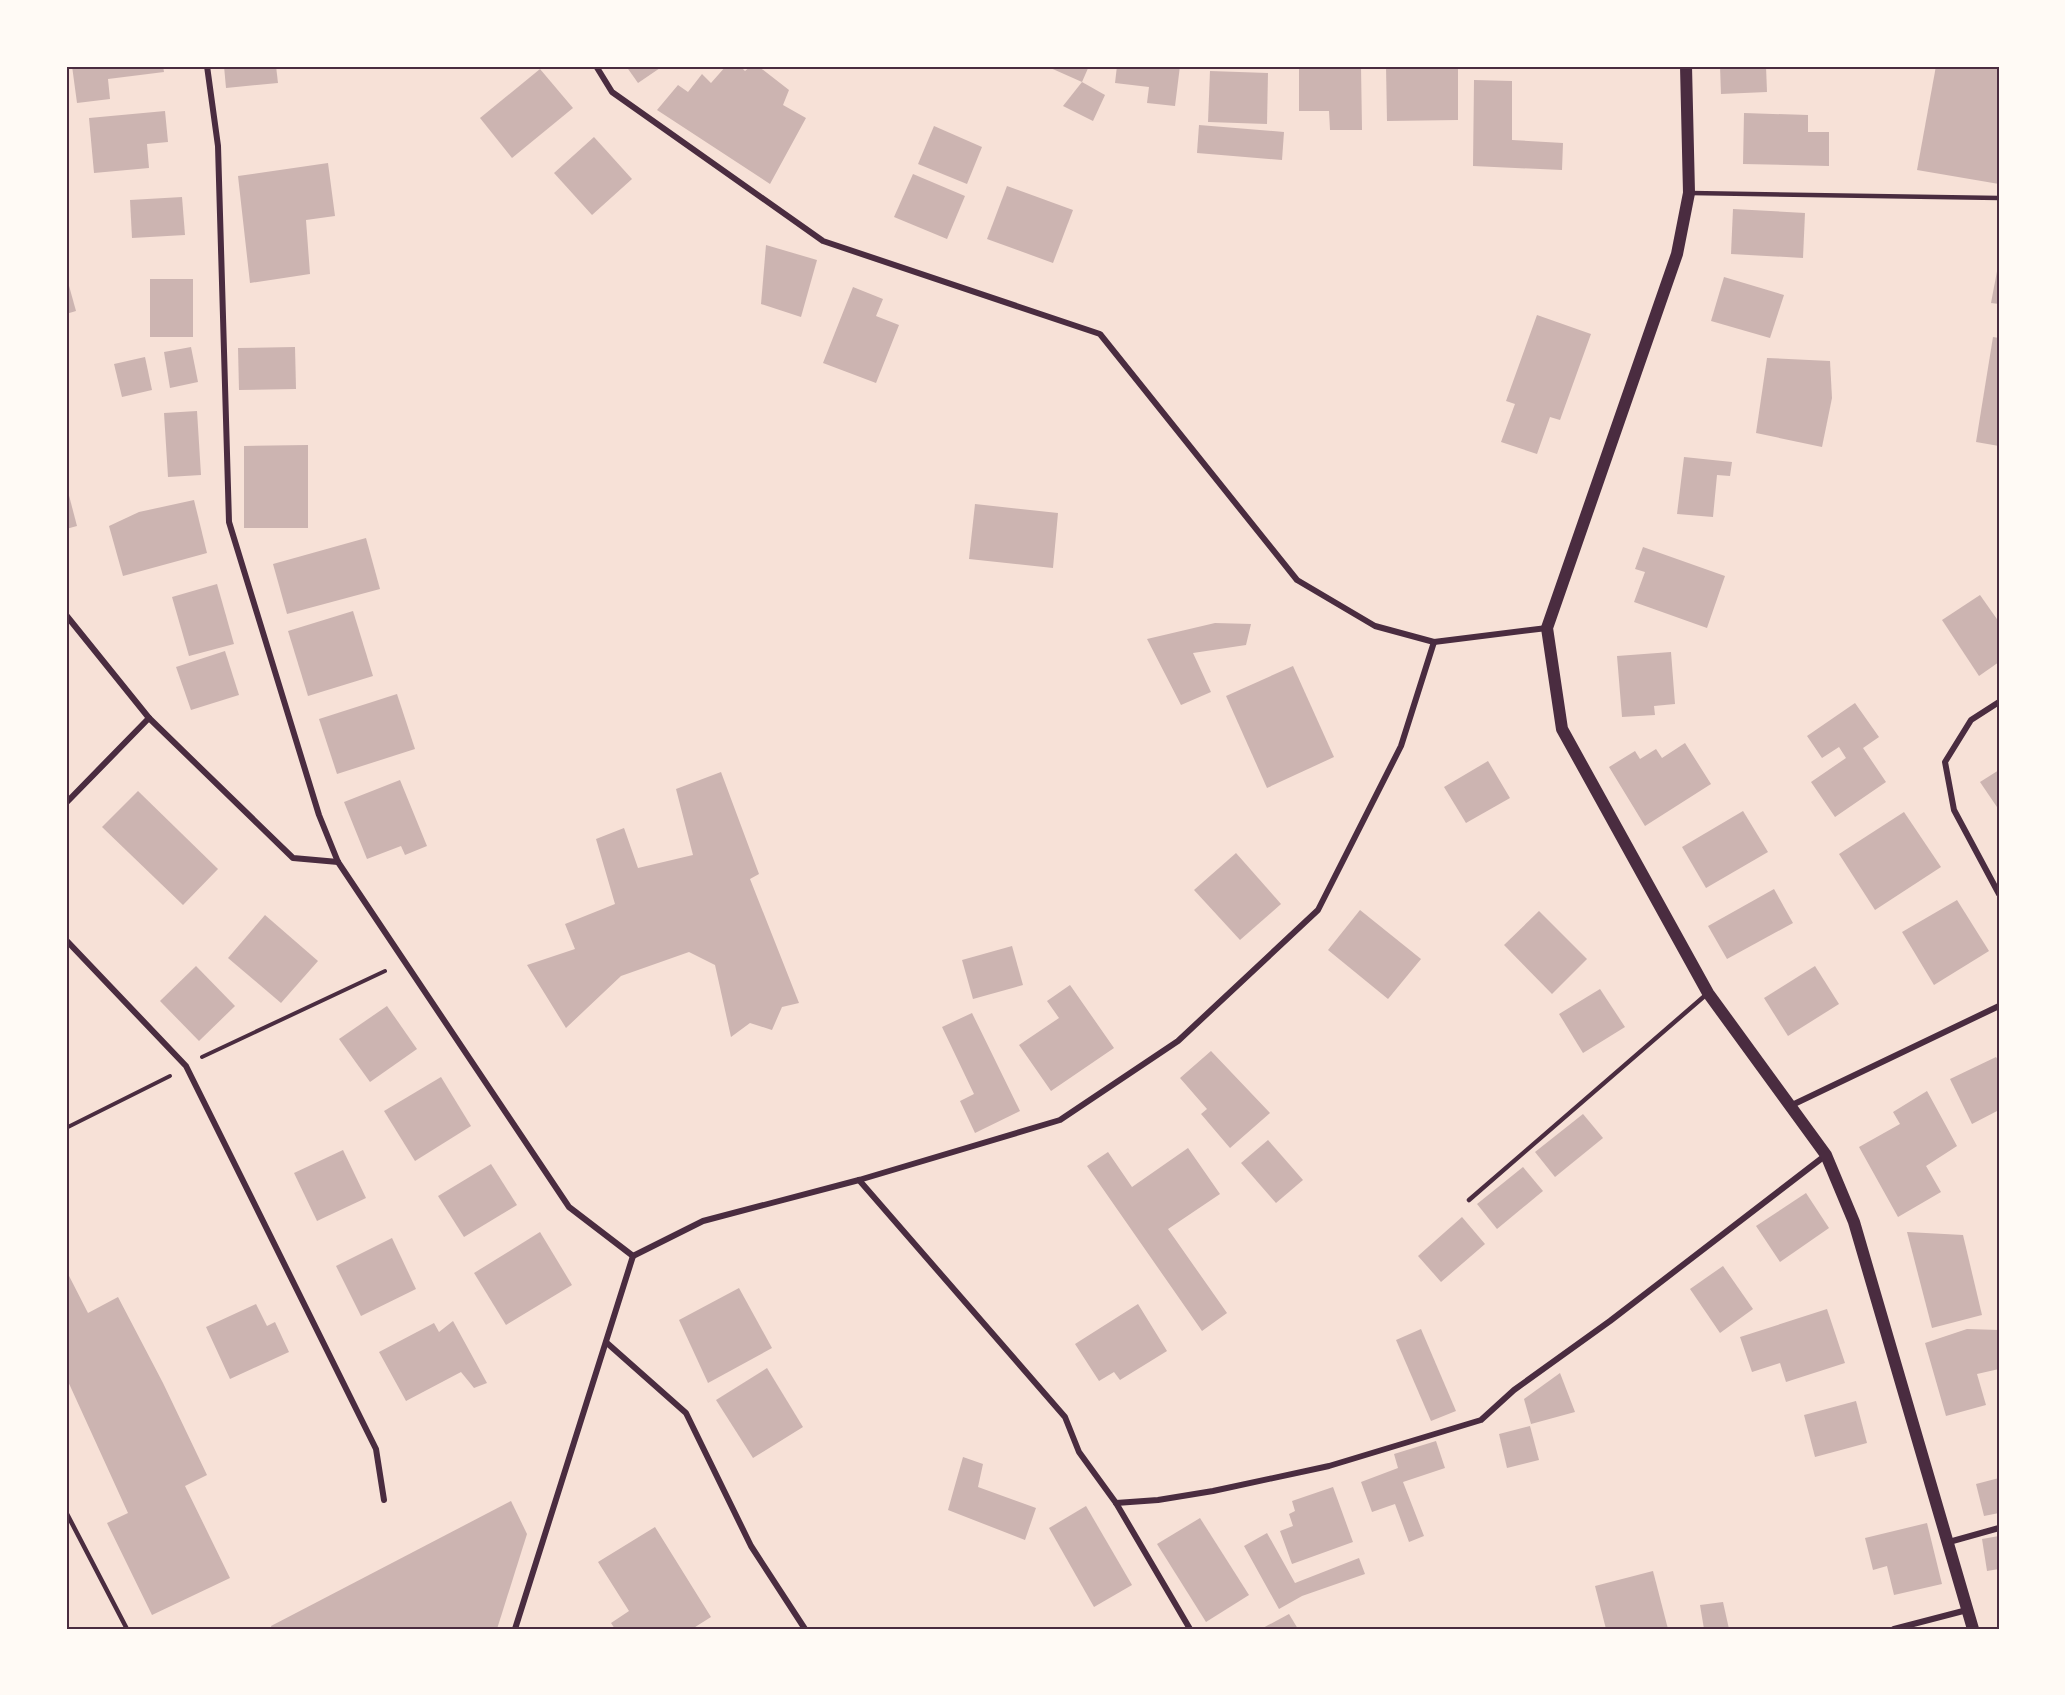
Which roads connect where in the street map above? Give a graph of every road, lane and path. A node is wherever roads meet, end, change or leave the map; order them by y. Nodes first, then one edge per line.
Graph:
1 (207, 66) edge
2 (596, 66) edge
3 (1686, 66) edge
4 (1689, 193) junction
5 (1999, 198) edge
6 (66, 615) edge
7 (1547, 628) junction
8 (1434, 642) junction
9 (1999, 702) edge
10 (149, 718) junction
11 (66, 803) edge
12 (338, 862) junction
13 (1999, 894) edge
14 (66, 940) edge
15 (382, 972) dead end
16 (1708, 993) junction
17 (1999, 1006) edge
18 (205, 1055) dead end
19 (170, 1076) dead end
20 (1790, 1106) junction
21 (66, 1128) edge
22 (1826, 1155) junction
23 (859, 1180) junction
24 (1469, 1200) dead end
25 (633, 1256) junction
26 (607, 1343) junction
27 (384, 1500) dead end
28 (1116, 1503) junction
29 (66, 1512) edge
30 (1999, 1528) edge
31 (1949, 1542) junction
32 (1967, 1610) junction
33 (127, 1629) edge
34 (515, 1629) edge
35 (805, 1629) edge
36 (1190, 1629) edge
37 (1894, 1629) edge
38 (1973, 1629) edge

1 - 12 street
2 - 8 street
3 - 4 main road
4 - 5 lane
4 - 7 main road
6 - 10 street
7 - 8 street
7 - 16 main road
8 - 23 street
9 - 13 street
10 - 11 street
10 - 12 street
12 - 25 street
14 - 27 street
15 - 18 path
16 - 20 main road
16 - 24 lane
17 - 20 street
19 - 21 path
20 - 22 main road
22 - 28 street
22 - 31 main road
23 - 25 street
23 - 28 street
25 - 26 street
26 - 34 street
26 - 35 street
28 - 36 street
29 - 33 lane
30 - 31 street
31 - 32 main road
32 - 37 street
32 - 38 main road

